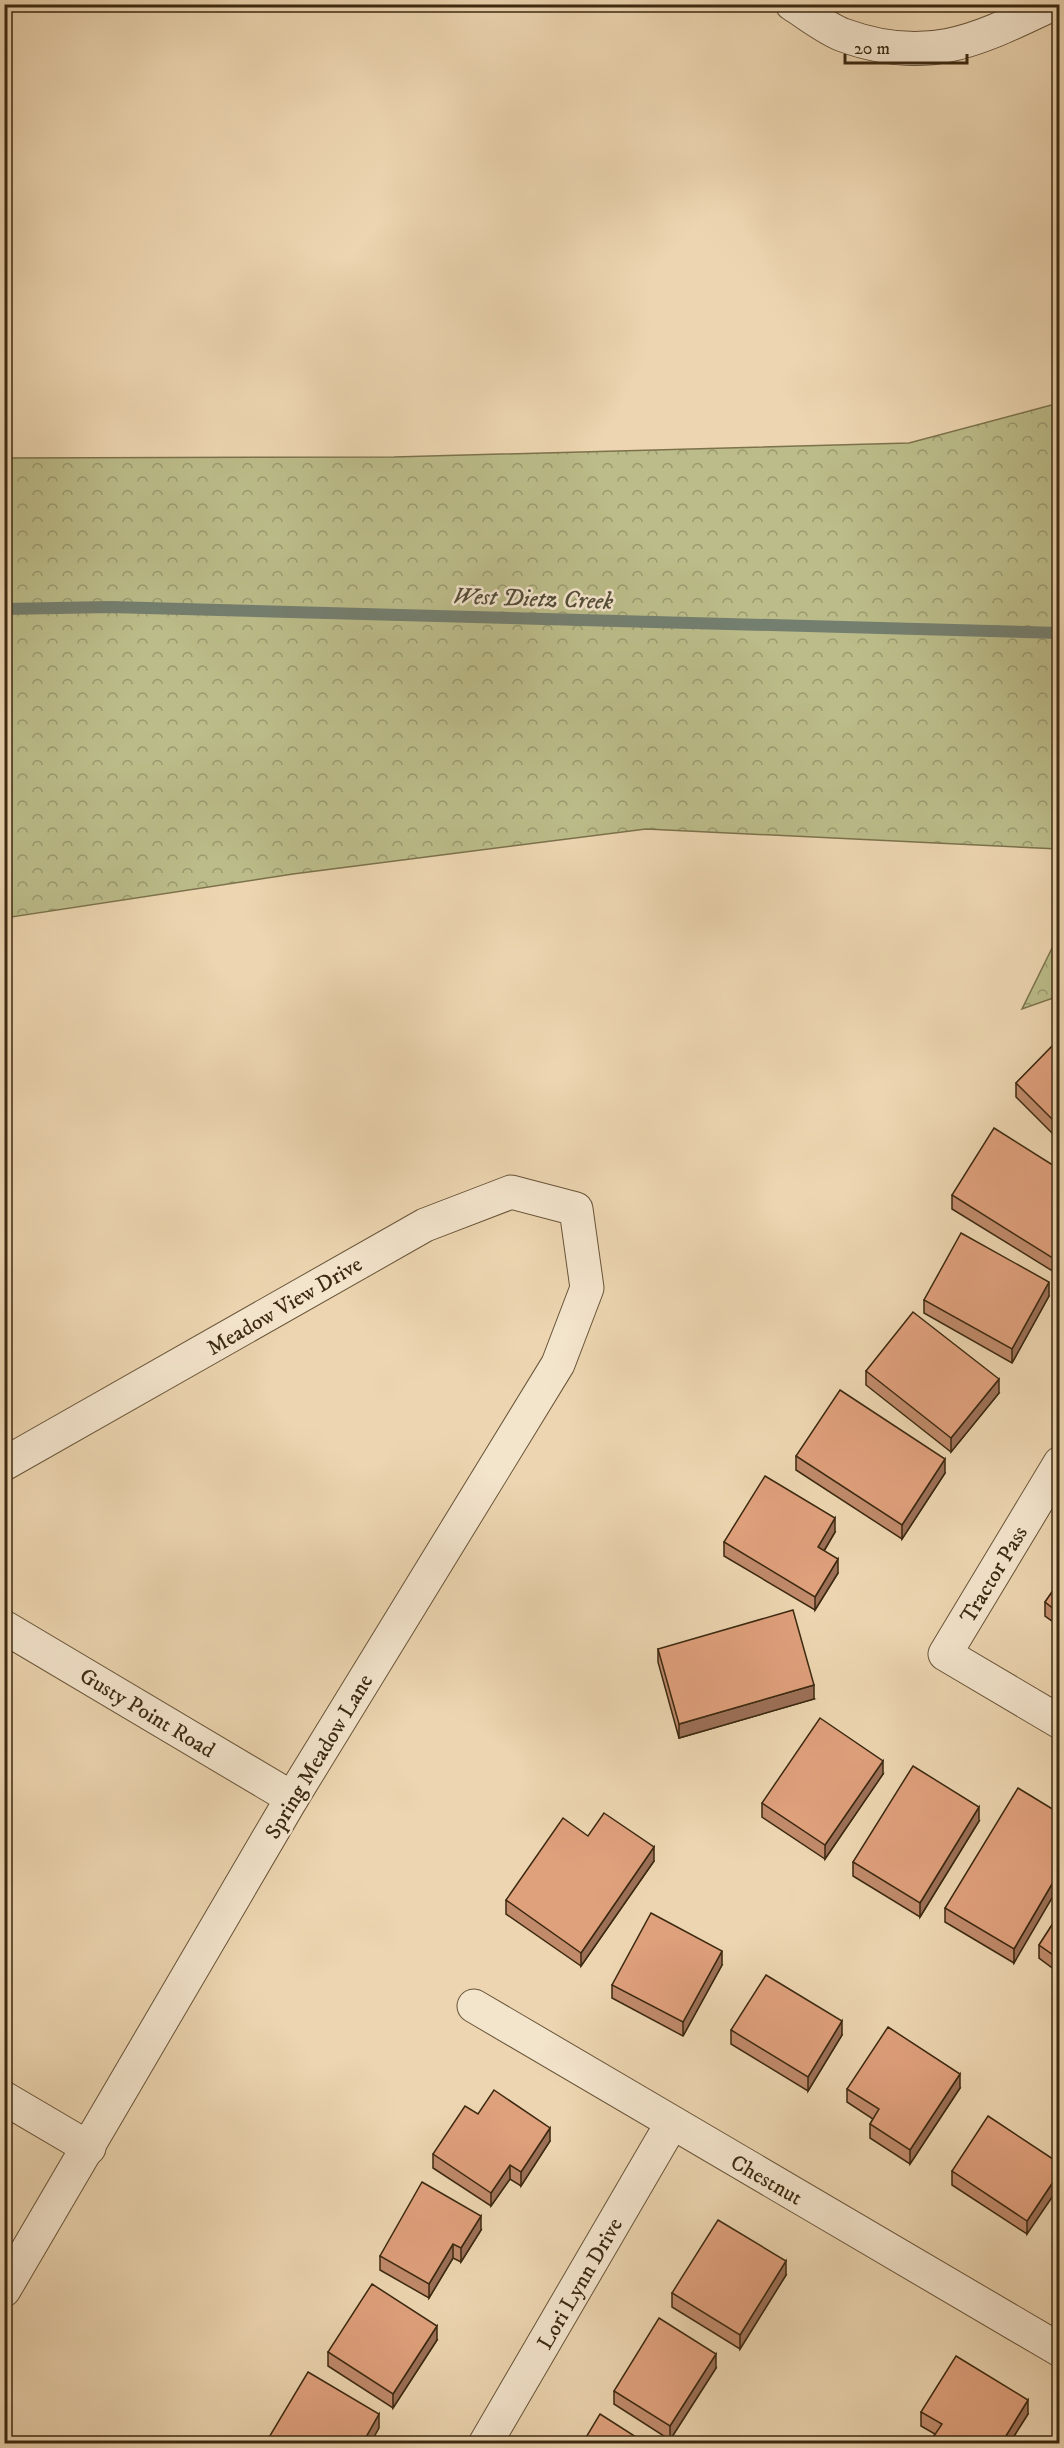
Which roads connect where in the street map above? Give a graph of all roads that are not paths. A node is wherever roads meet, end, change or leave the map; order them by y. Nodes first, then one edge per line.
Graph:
1 (792, 4) edge
2 (1053, 4) edge
3 (576, 1209) joint
4 (1059, 1463) edge
5 (4, 1464) edge
6 (4, 1627) edge
7 (1059, 1722) edge
8 (292, 1798) junction
9 (474, 2007) dead end
10 (4, 2098) edge
11 (672, 2123) junction
12 (88, 2148) junction
13 (4, 2290) edge
14 (1059, 2350) edge
15 (485, 2444) edge

1 - 2 street
3 - 5 street, Meadow View Drive
3 - 8 street, Spring Meadow Lane
4 - 7 street, Tractor Pass
6 - 8 street, Gusty Point Road
8 - 12 street, Spring Meadow Lane
9 - 11 street, Chestnut
10 - 12 street
11 - 14 street, Chestnut
11 - 15 street, Lori Lynn Drive
12 - 13 street, Spring Meadow Lane

